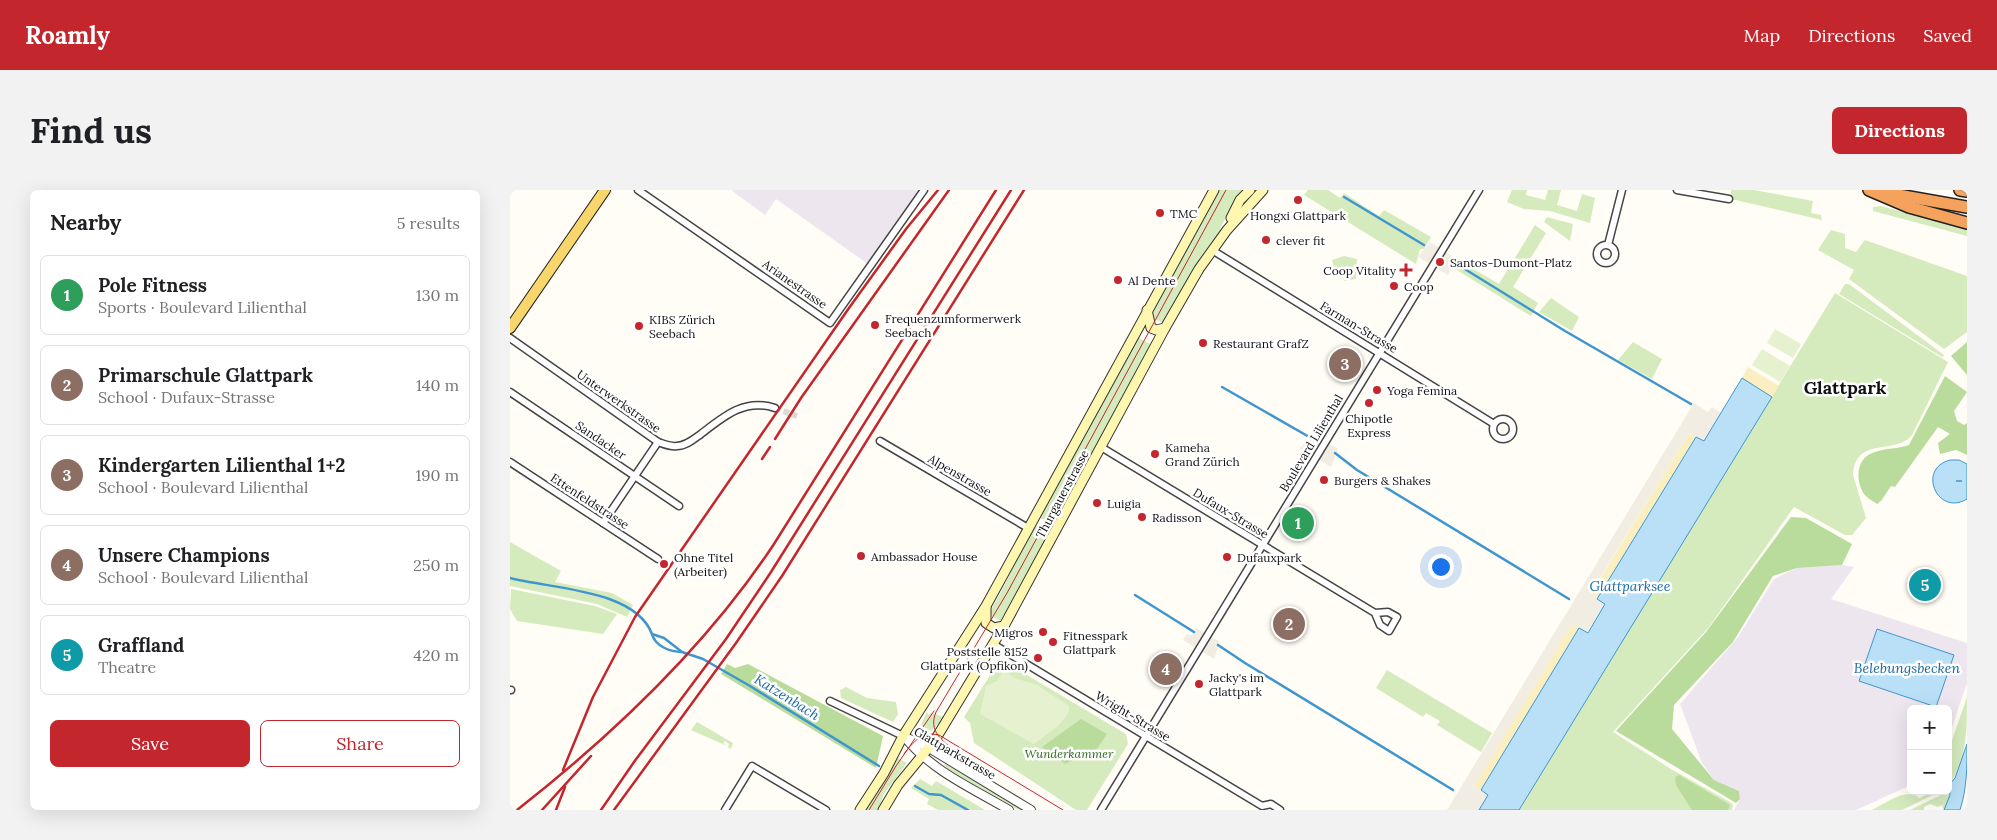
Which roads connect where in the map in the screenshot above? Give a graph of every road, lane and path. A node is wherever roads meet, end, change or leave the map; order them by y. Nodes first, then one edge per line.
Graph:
1 (605, 190) edge
2 (638, 190) edge
3 (924, 190) edge
4 (1214, 190) edge
5 (1250, 190) edge
6 (1256, 190) edge
7 (1263, 190) edge
8 (1479, 190) edge
9 (1622, 190) edge
10 (1678, 190) edge
11 (1870, 190) edge
12 (1960, 190) edge
13 (1967, 191) edge
14 (1729, 199) dead end
15 (1967, 207) edge
16 (1237, 209) junction
17 (1967, 223) edge
18 (1227, 230) junction
19 (1608, 245) dead end
20 (1212, 250) junction
21 (1147, 310) junction
22 (510, 328) edge
23 (1165, 328) junction
24 (510, 338) edge
25 (1380, 353) junction
26 (510, 392) edge
27 (775, 408) tunnel mouth
28 (1494, 424) dead end
29 (880, 441) dead end
30 (658, 442) junction
31 (1101, 447) junction
32 (510, 462) edge
33 (634, 476) junction
34 (679, 506) dead end
35 (603, 522) junction
36 (1028, 528) junction
37 (1262, 545) junction
38 (658, 559) dead end
39 (986, 606) junction
40 (1375, 614) dead end
41 (1004, 626) junction
42 (993, 644) junction
43 (830, 701) dead end
44 (903, 736) junction
45 (1146, 737) junction
46 (929, 748) junction
47 (921, 757) junction
48 (1262, 808) edge
49 (725, 810) edge
50 (826, 810) edge
51 (860, 810) edge
52 (883, 810) edge
53 (1009, 810) edge
54 (1031, 810) edge
55 (1101, 810) edge
56 (1280, 810) edge

1 - 22 main road
2 - 3 street, Arianestrasse
4 - 21 main road, Thurgauerstrasse
5 - 16 main road
6 - 16 street
7 - 18 main road, Thurgauerstrasse
8 - 25 street, Boulevard Lilienthal
9 - 19 street
10 - 14 street
11 - 15 highway
11 - 17 highway
12 - 13 highway
16 - 18 main road
18 - 20 main road, Thurgauerstrasse
20 - 23 main road, Thurgauerstrasse
20 - 25 street, Farman-Strasse
21 - 23 main road
21 - 36 main road, Thurgauerstrasse
23 - 31 main road, Thurgauerstrasse
24 - 30 street, Unterwerkstrasse
25 - 28 street, Farman-Strasse
25 - 37 street, Boulevard Lilienthal
26 - 33 street, Sandacker
27 - 30 street, Unterwerkstrasse
29 - 36 street, Alpenstrasse
30 - 33 street
31 - 37 street, Dufaux-Strasse
31 - 41 main road, Thurgauerstrasse
32 - 35 street, Ettenfeldstrasse
33 - 34 street, Sandacker
33 - 35 street
35 - 38 street, Ettenfeldstrasse
36 - 39 main road, Thurgauerstrasse
37 - 40 street, Dufaux-Strasse
37 - 45 street, Boulevard Lilienthal
39 - 41 main road
39 - 44 main road, Thurgauerstrasse
41 - 42 main road, Thurgauerstrasse
42 - 45 street, Wright-Strasse
42 - 46 main road, Thurgauerstrasse
43 - 44 street
44 - 46 street, Glattparkstrasse
44 - 47 street, Glattparkstrasse
44 - 51 main road, Thurgauerstrasse
45 - 48 street, Wright-Strasse
45 - 55 street, Boulevard Lilienthal
46 - 47 main road, Thurgauerstrasse
46 - 54 street, Glattparkstrasse
47 - 52 main road, Thurgauerstrasse
47 - 53 street, Glattparkstrasse
48 - 56 street, Wright-Strasse
49 - 50 street

